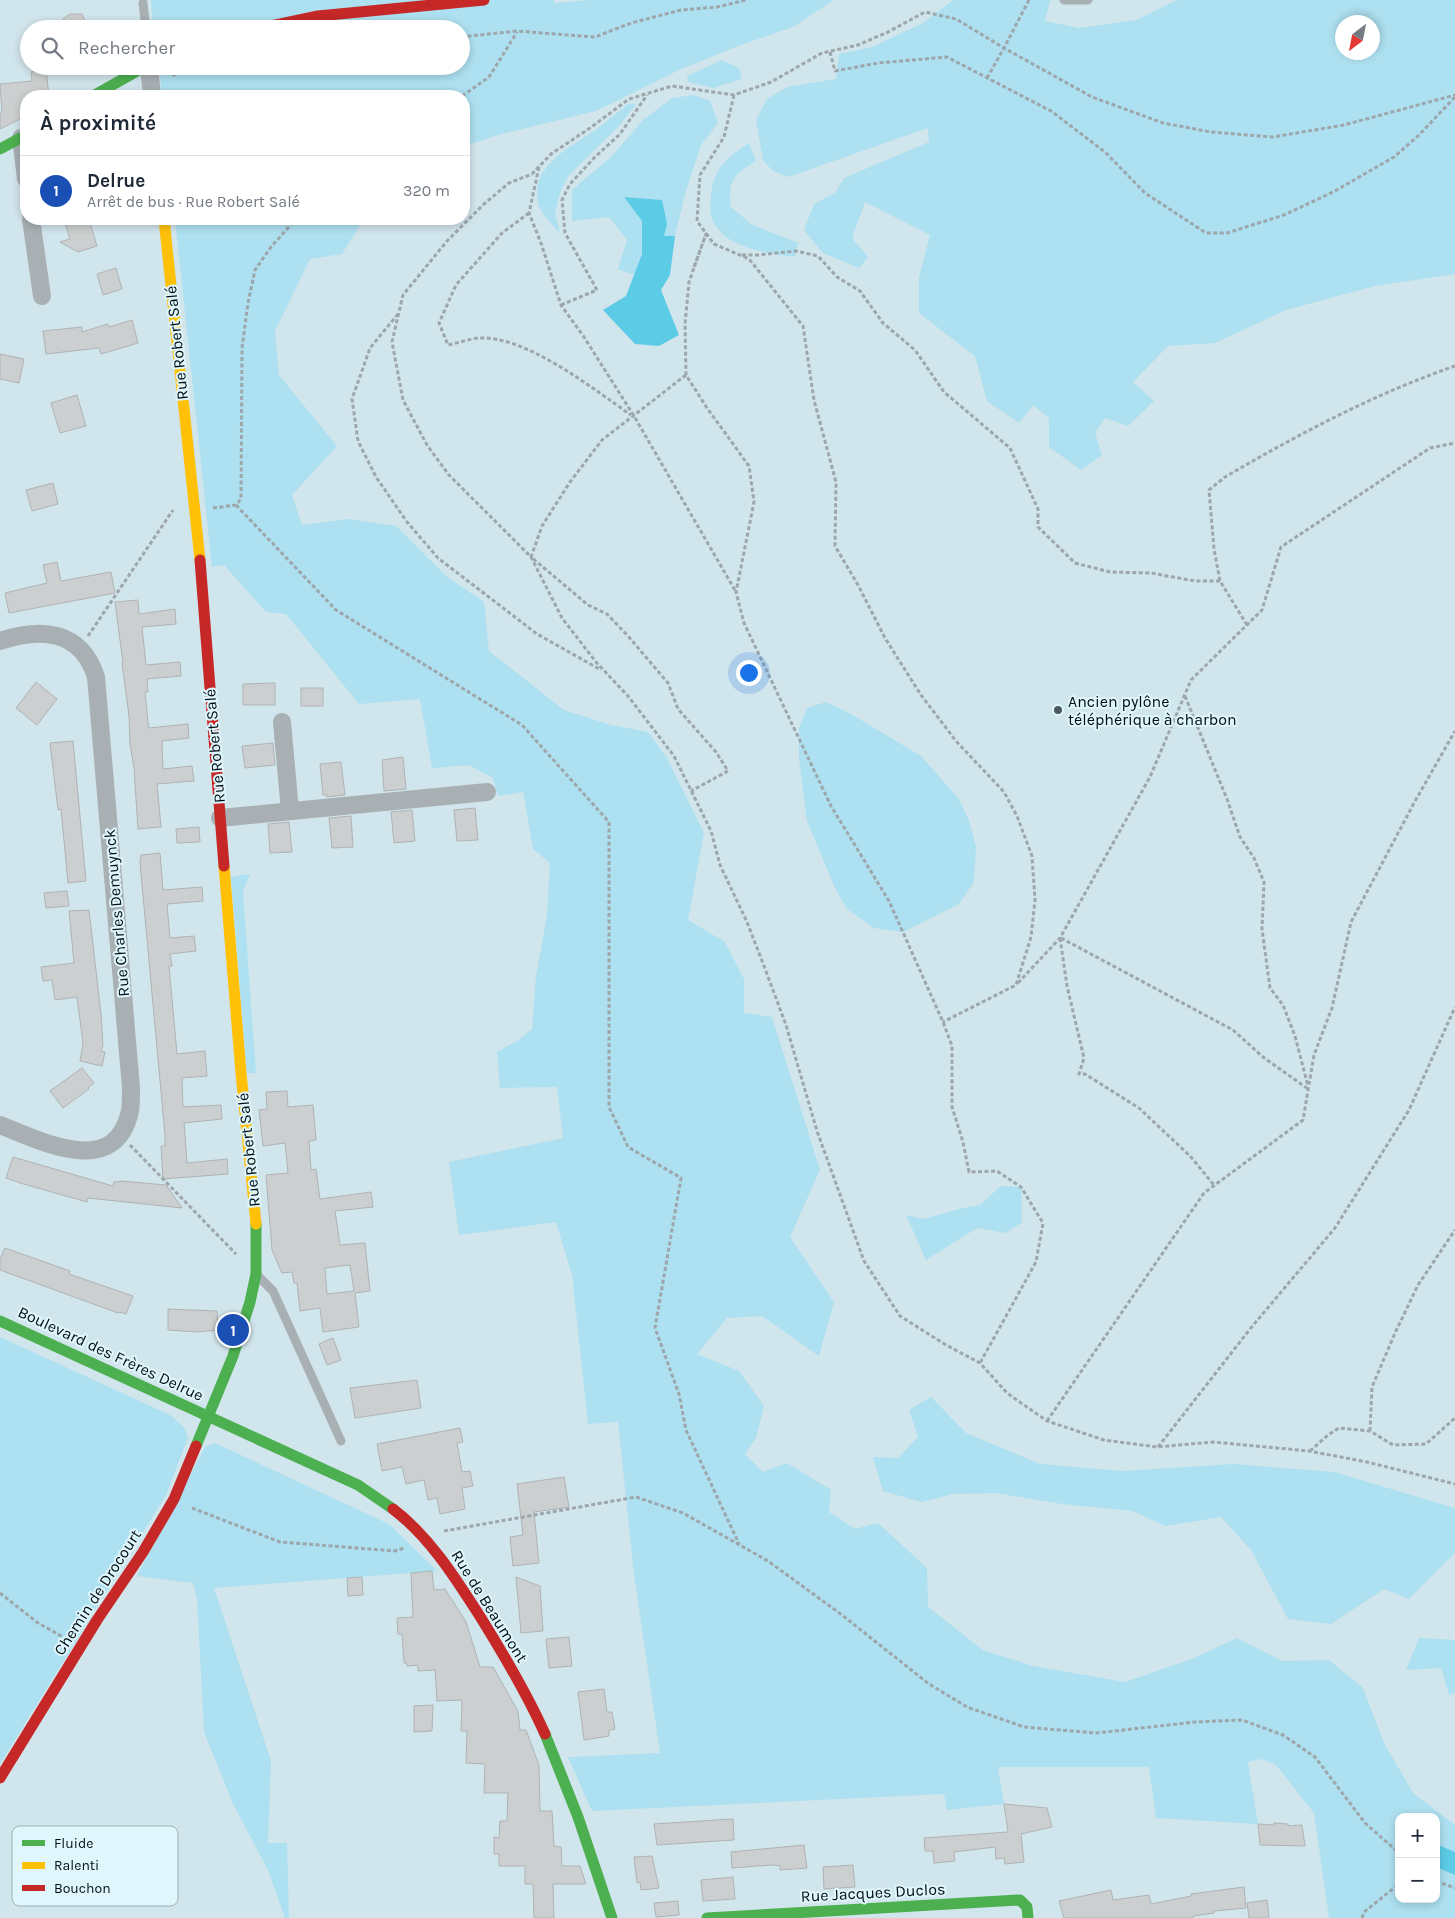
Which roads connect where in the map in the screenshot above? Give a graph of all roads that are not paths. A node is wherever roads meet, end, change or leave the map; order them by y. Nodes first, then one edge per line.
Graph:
1 (484, 0) edge
2 (1064, 0) edge
3 (1088, 0) edge
4 (143, 3) dead end
5 (145, 20) edge
6 (299, 20) edge
7 (135, 75) edge
8 (151, 75) edge
9 (105, 90) edge
10 (152, 90) edge
11 (20, 138) edge
12 (0, 149) edge
13 (33, 225) edge
14 (165, 225) edge
15 (42, 296) dead end
16 (0, 641) edge
17 (282, 722) dead end
18 (487, 792) dead end
19 (290, 811) junction
20 (220, 818) junction
21 (0, 1125) edge
22 (256, 1274) junction
23 (0, 1321) edge
24 (208, 1416) junction
25 (342, 1441) dead end
26 (0, 1778) edge
27 (612, 1918) edge
28 (707, 1918) edge
29 (1028, 1918) edge

1 - 6 street
2 - 3 lane
4 - 5 lane
7 - 9 street
8 - 10 street
11 - 12 street
13 - 15 street
14 - 20 street, Rue Robert Salé
16 - 21 street, Rue Charles Demuynck
17 - 19 street
18 - 19 street
19 - 20 street
20 - 22 street, Rue Robert Salé
22 - 24 street, Rue Robert Salé
22 - 25 lane
23 - 24 street, Boulevard des Frères Delrue
24 - 26 street, Chemin de Drocourt
24 - 27 street, Rue de Beaumont
28 - 29 street, Rue Jacques Duclos

